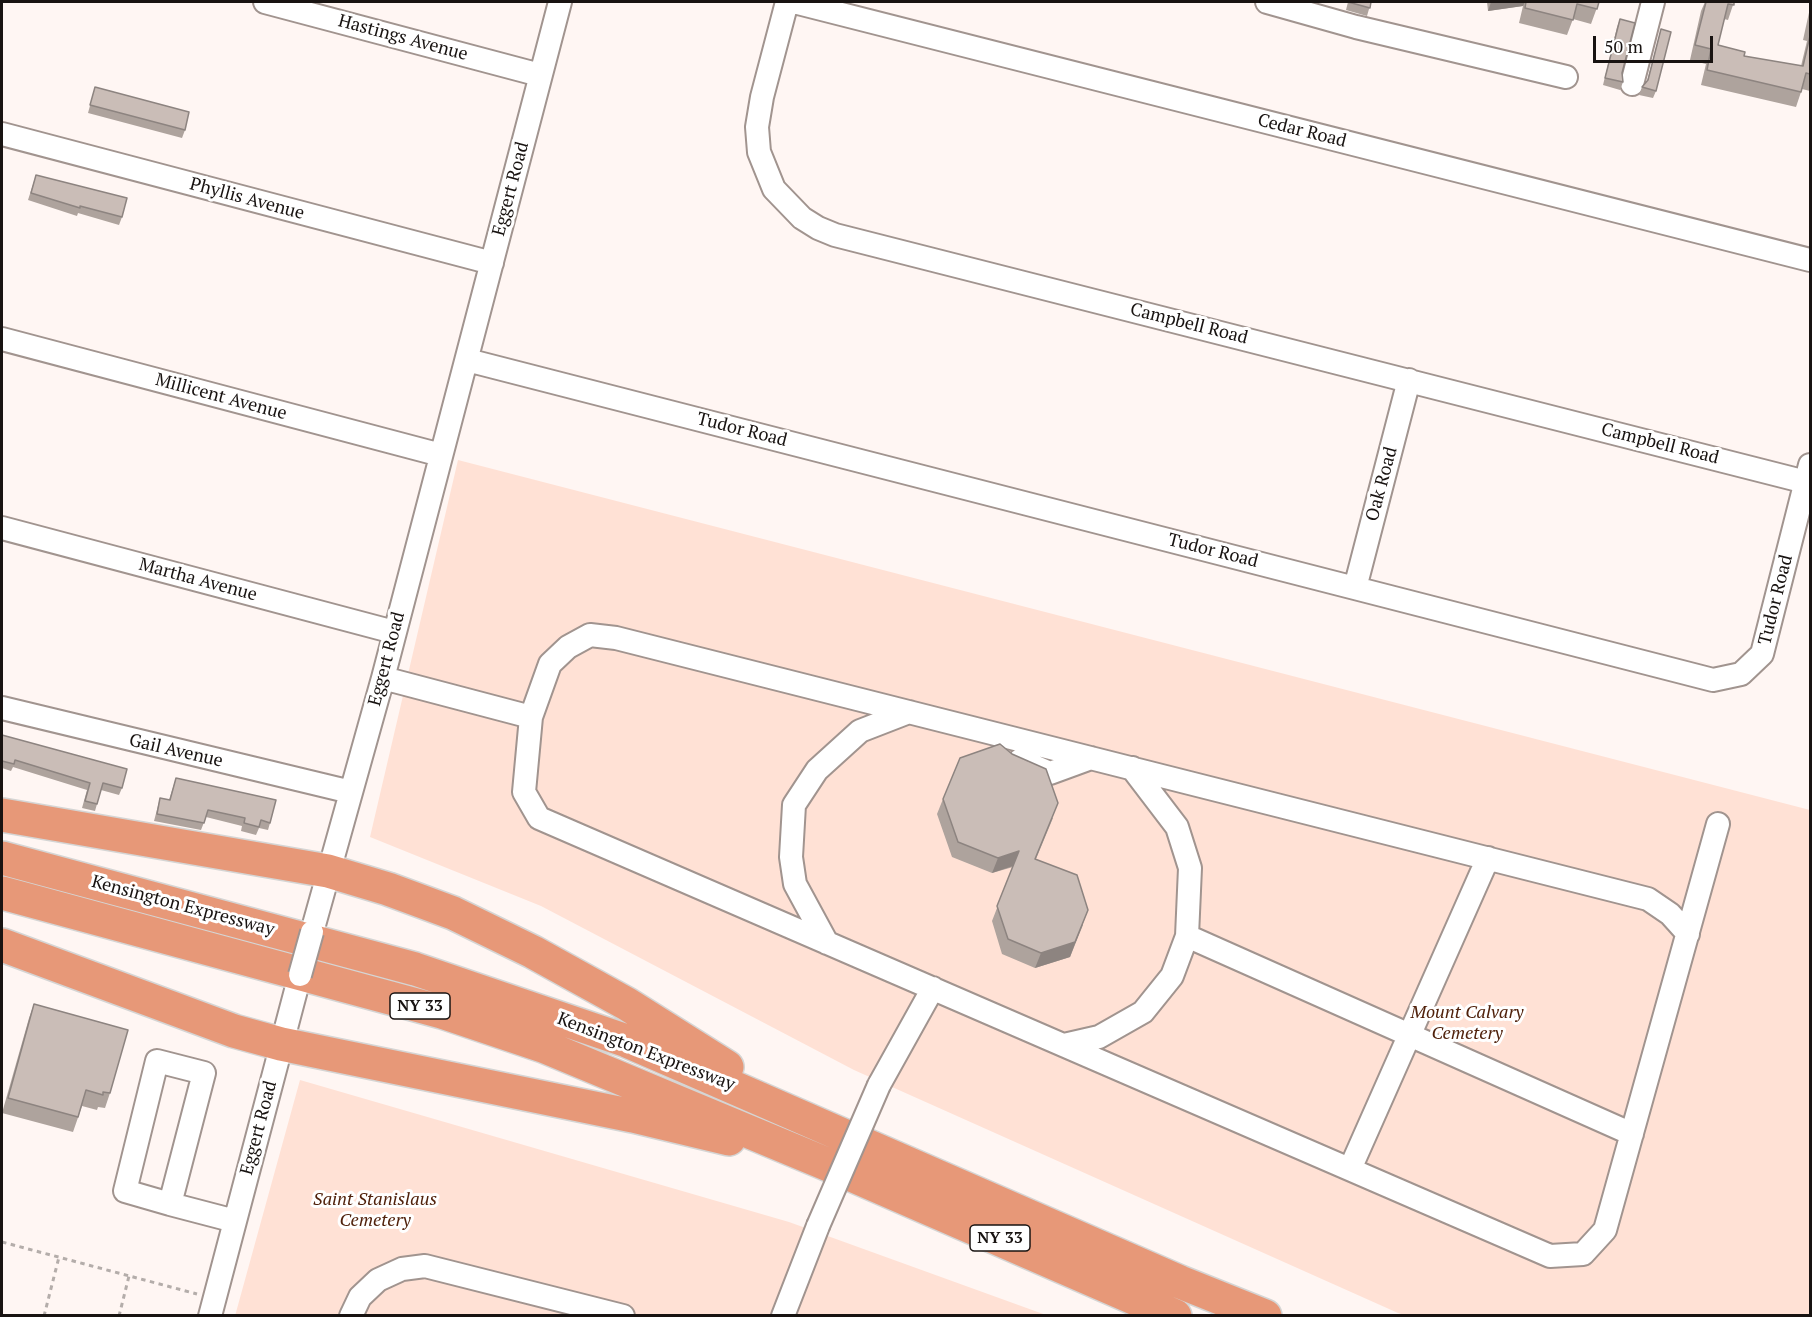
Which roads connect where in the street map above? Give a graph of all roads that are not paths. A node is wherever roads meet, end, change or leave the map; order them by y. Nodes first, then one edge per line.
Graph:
1 (265, 2) edge
2 (560, 2) edge
3 (787, 2) edge
4 (794, 2) edge
5 (1267, 2) edge
6 (1653, 2) edge
7 (1301, 6) edge
8 (540, 75) junction
9 (1566, 77) dead end
10 (1632, 84) dead end
11 (2, 134) edge
12 (1810, 260) edge
13 (492, 263) junction
14 (2, 339) edge
15 (467, 360) junction
16 (1409, 380) junction
17 (441, 455) junction
18 (1808, 473) edge
19 (2, 528) edge
20 (1355, 588) junction
21 (394, 632) junction
22 (382, 678) junction
23 (2, 708) edge
24 (909, 712) junction
25 (531, 717) junction
26 (1132, 768) junction
27 (351, 792) junction
28 (2, 815) edge
29 (1718, 824) dead end
30 (2, 858) edge
31 (1488, 858) junction
32 (328, 875) junction
33 (2, 893) edge
34 (1688, 933) junction
35 (1187, 936) junction
36 (827, 943) junction
37 (2, 945) edge
38 (933, 988) junction
39 (1410, 1035) junction
40 (283, 1037) junction
41 (1064, 1045) junction
42 (812, 1120) junction
43 (1632, 1134) junction
44 (824, 1163) junction
45 (1350, 1169) junction
46 (170, 1204) junction
47 (235, 1221) junction
48 (586, 1306) junction
49 (212, 1307) edge
50 (351, 1316) edge
51 (564, 1316) edge
52 (623, 1316) edge
53 (783, 1316) edge
54 (1175, 1316) edge
55 (1266, 1316) edge

1 - 8 street, Hastings Avenue
2 - 8 street, Eggert Road
3 - 16 street, Campbell Road
4 - 12 street, Cedar Road
5 - 7 street
6 - 10 street
7 - 9 street
8 - 13 street, Eggert Road
11 - 13 street, Phyllis Avenue
13 - 15 street, Eggert Road
14 - 17 street, Millicent Avenue
15 - 17 street, Eggert Road
15 - 20 street, Tudor Road
16 - 18 street, Campbell Road
16 - 20 street, Oak Road
17 - 21 street, Eggert Road
18 - 20 street, Tudor Road
19 - 21 street, Martha Avenue
21 - 22 street, Eggert Road
22 - 25 street
22 - 27 street, Eggert Road
23 - 27 street, Gail Avenue
24 - 25 street
24 - 26 street
24 - 36 street
25 - 36 street
26 - 31 street
26 - 35 street
27 - 32 street, Eggert Road
28 - 32 highway
29 - 34 street
30 - 42 highway, Kensington Expressway / NY 33
31 - 34 street
31 - 39 street
32 - 40 street, Eggert Road, bridge
32 - 42 highway
33 - 44 highway, Kensington Expressway / NY 33
34 - 43 street
35 - 39 street
35 - 41 street
36 - 38 street
37 - 40 highway
38 - 41 street
38 - 53 street, bridge
39 - 43 street
39 - 45 street
40 - 44 highway
40 - 47 street, Eggert Road
41 - 45 street
42 - 55 highway, Kensington Expressway / NY 33
43 - 45 street
44 - 54 highway, Kensington Expressway / NY 33
46 - 46 street
46 - 47 street
47 - 49 street, Eggert Road
48 - 50 street
48 - 51 street
48 - 52 street

